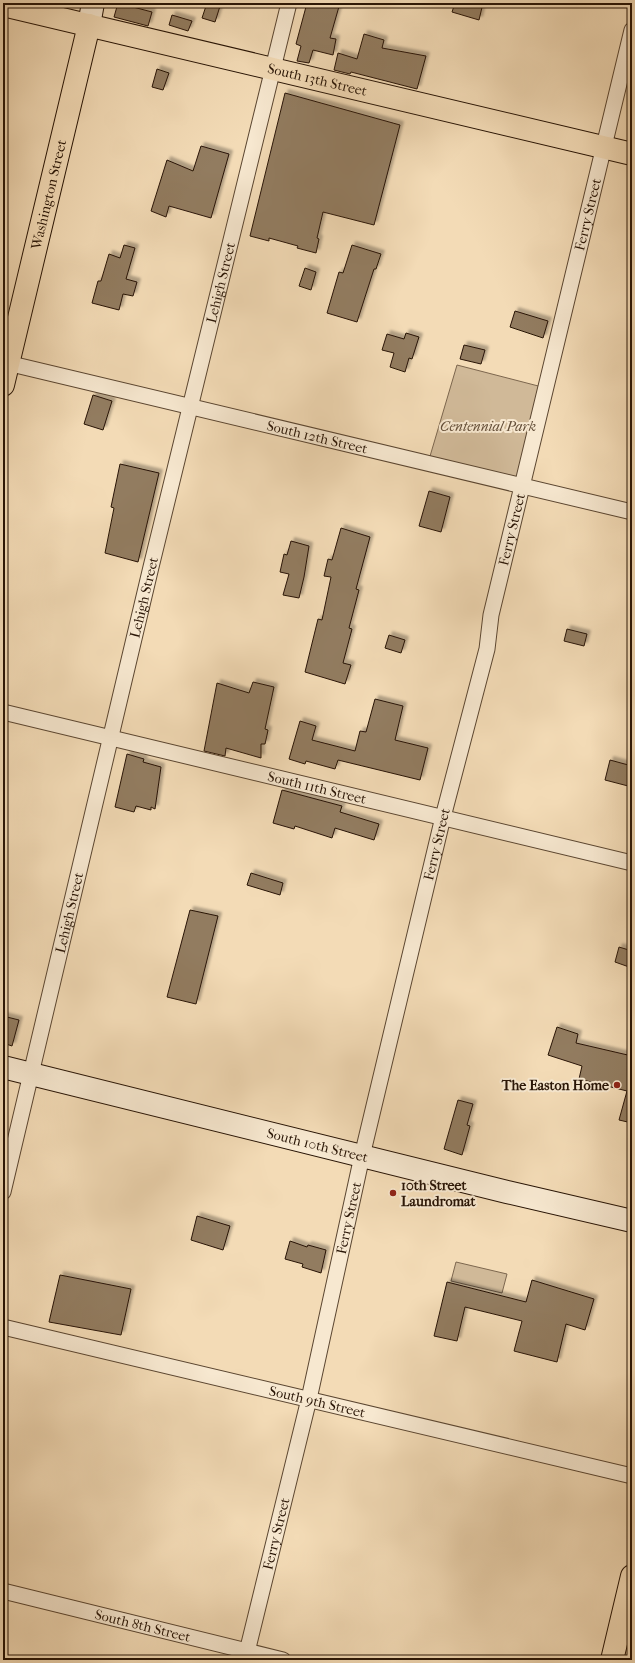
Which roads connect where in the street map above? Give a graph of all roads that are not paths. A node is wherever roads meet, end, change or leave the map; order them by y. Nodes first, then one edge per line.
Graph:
1 (93, 3) edge
2 (289, 3) edge
3 (3, 5) edge
4 (89, 25) junction
5 (632, 30) edge
6 (274, 70) junction
7 (604, 148) junction
8 (632, 154) edge
9 (6, 363) edge
10 (3, 385) edge
11 (190, 406) junction
12 (522, 486) junction
13 (632, 512) edge
14 (3, 712) edge
15 (110, 738) junction
16 (443, 817) junction
17 (632, 863) edge
18 (3, 1067) edge
19 (31, 1074) junction
20 (362, 1156) junction
21 (3, 1192) edge
22 (632, 1221) edge
23 (3, 1328) edge
24 (309, 1399) junction
25 (632, 1476) edge
26 (632, 1576) edge
27 (3, 1591) edge
28 (246, 1656) edge
29 (283, 1660) edge
30 (612, 1660) edge

1 - 4 street, Washington Street
2 - 6 street, Lehigh Street
3 - 4 main road, South 13th Street
4 - 6 main road, South 13th Street
4 - 9 main road, Washington Street
5 - 7 street, Ferry Street
6 - 7 main road, South 13th Street
6 - 11 street, Lehigh Street
7 - 8 main road, South 13th Street
7 - 12 street, Ferry Street
9 - 10 main road, Washington Street
9 - 11 street, South 12th Street
11 - 12 street, South 12th Street
11 - 15 street, Lehigh Street
12 - 13 street, South 12th Street
12 - 16 street, Ferry Street
14 - 15 street, South 11th Street
15 - 16 street, South 11th Street
15 - 19 street, Lehigh Street
16 - 17 street, South 11th Street
16 - 20 street, Ferry Street
18 - 19 street, South 10th Street
19 - 20 street, South 10th Street
19 - 21 street, Lehigh Street
20 - 22 street, South 10th Street
20 - 24 street, Ferry Street
23 - 24 street, South 9th Street
24 - 25 street, South 9th Street
24 - 28 street, Ferry Street
26 - 30 main road
27 - 28 street, South 8th Street
28 - 29 street, South 8th Street

